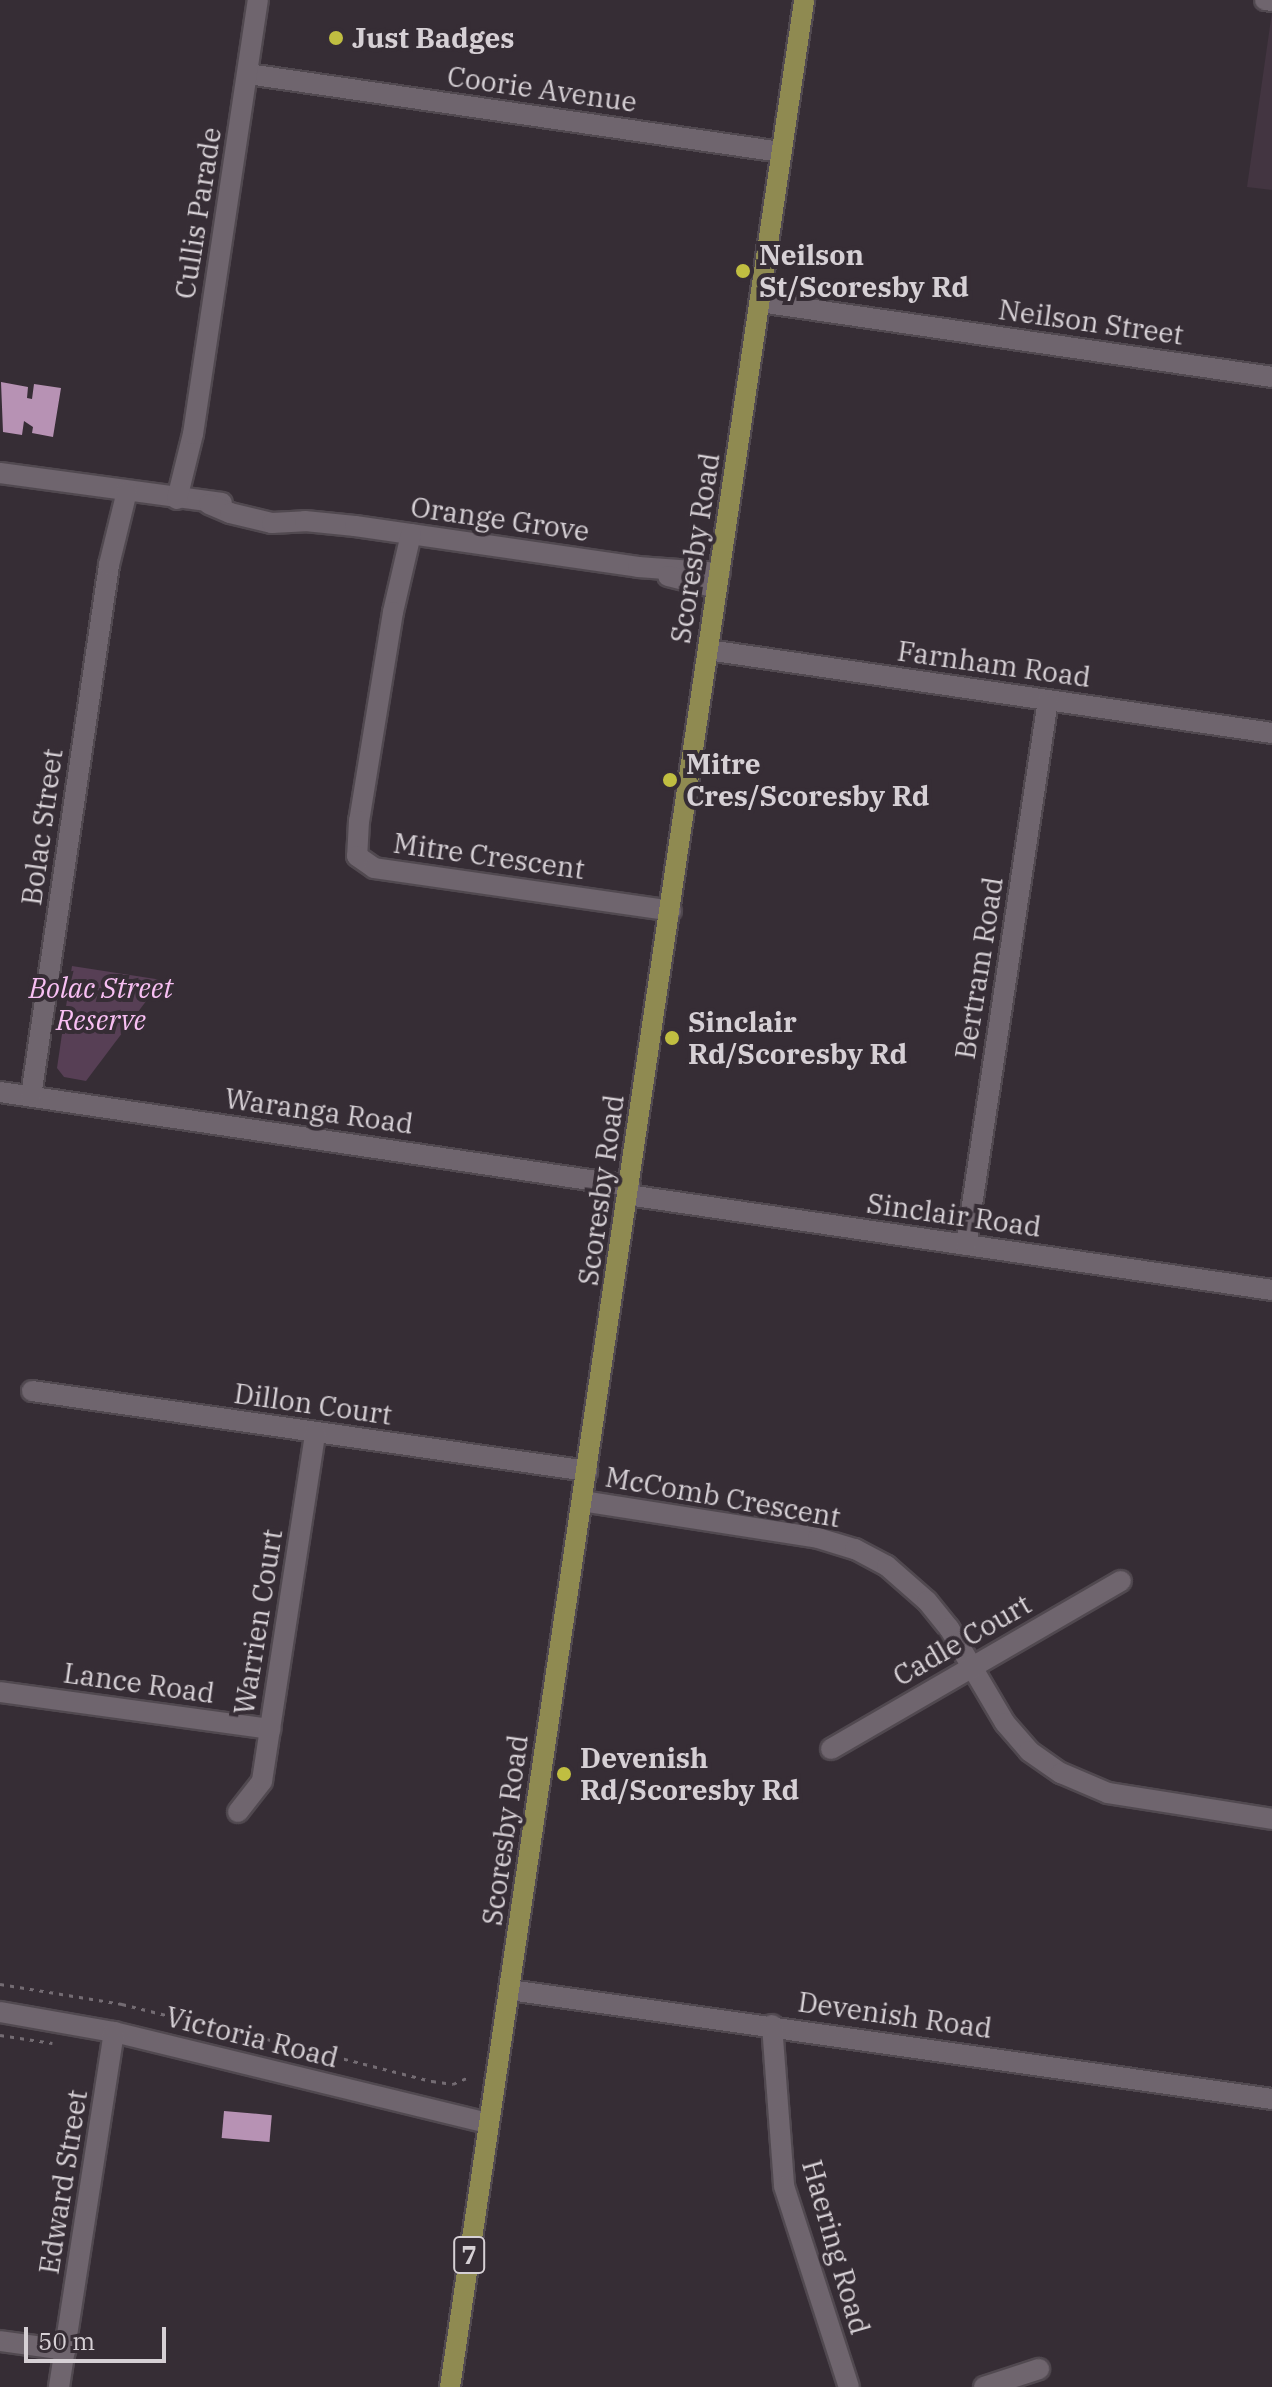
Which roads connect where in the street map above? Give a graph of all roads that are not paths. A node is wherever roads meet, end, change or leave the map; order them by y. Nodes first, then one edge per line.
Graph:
1 (258, 0) edge
2 (804, 0) edge
3 (1265, 0) edge
4 (1272, 1) edge
5 (248, 74) junction
6 (781, 152) junction
7 (760, 302) junction
8 (1272, 377) edge
9 (0, 473) edge
10 (120, 490) junction
11 (192, 501) junction
12 (405, 533) junction
13 (718, 580) junction
14 (708, 650) junction
15 (1048, 700) junction
16 (1272, 733) edge
17 (671, 911) junction
18 (0, 1092) edge
19 (31, 1096) junction
20 (629, 1190) junction
21 (966, 1245) junction
22 (1272, 1290) edge
23 (32, 1391) dead end
24 (315, 1433) junction
25 (587, 1471) junction
26 (582, 1501) junction
27 (1121, 1581) dead end
28 (970, 1666) junction
29 (0, 1692) edge
30 (270, 1729) junction
31 (831, 1749) dead end
32 (238, 1812) dead end
33 (1272, 1819) edge
34 (510, 1990) junction
35 (0, 2012) edge
36 (772, 2025) junction
37 (114, 2032) junction
38 (1272, 2099) edge
39 (488, 2123) junction
40 (0, 2341) edge
41 (65, 2350) junction
42 (1039, 2369) dead end
43 (59, 2387) edge
44 (450, 2387) edge
45 (849, 2387) edge
46 (984, 2387) edge

1 - 5 street, Cullis Parade
2 - 6 main road, Scoresby Road / 7
3 - 4 street
5 - 6 street, Coorie Avenue
5 - 11 street, Cullis Parade
6 - 7 main road, Scoresby Road / 7
7 - 8 street, Neilson Street
7 - 13 main road, Scoresby Road / 7
9 - 10 street, Orange Grove
10 - 11 street, Orange Grove
10 - 19 street, Bolac Street
11 - 12 street, Orange Grove
12 - 13 street, Orange Grove
12 - 17 street, Mitre Crescent
13 - 14 main road, Scoresby Road / 7
14 - 15 street, Farnham Road
14 - 17 main road, Scoresby Road / 7
15 - 16 street, Farnham Road
15 - 21 street, Bertram Road
17 - 20 main road, Scoresby Road / 7
18 - 19 street, Waranga Road
19 - 20 street, Waranga Road
20 - 21 street, Sinclair Road
20 - 25 main road, Scoresby Road / 7
21 - 22 street, Sinclair Road
23 - 24 street, Dillon Court
24 - 25 street, Dillon Court
24 - 30 street, Warrien Court
25 - 26 main road, Scoresby Road / 7
26 - 28 street, McComb Crescent
26 - 34 main road, Scoresby Road / 7
27 - 28 street, Cadle Court
28 - 31 street, Cadle Court
28 - 33 street, McComb Crescent
29 - 30 street, Lance Road
30 - 32 street, Warrien Court
34 - 36 street, Devenish Road
34 - 39 main road, Scoresby Road / 7
35 - 37 street, Victoria Road
36 - 38 street, Devenish Road
36 - 45 street, Haering Road
37 - 39 street, Victoria Road
37 - 41 street, Edward Street
39 - 44 main road, Scoresby Road / 7
40 - 41 street
41 - 43 street, Edward Street
42 - 46 street

